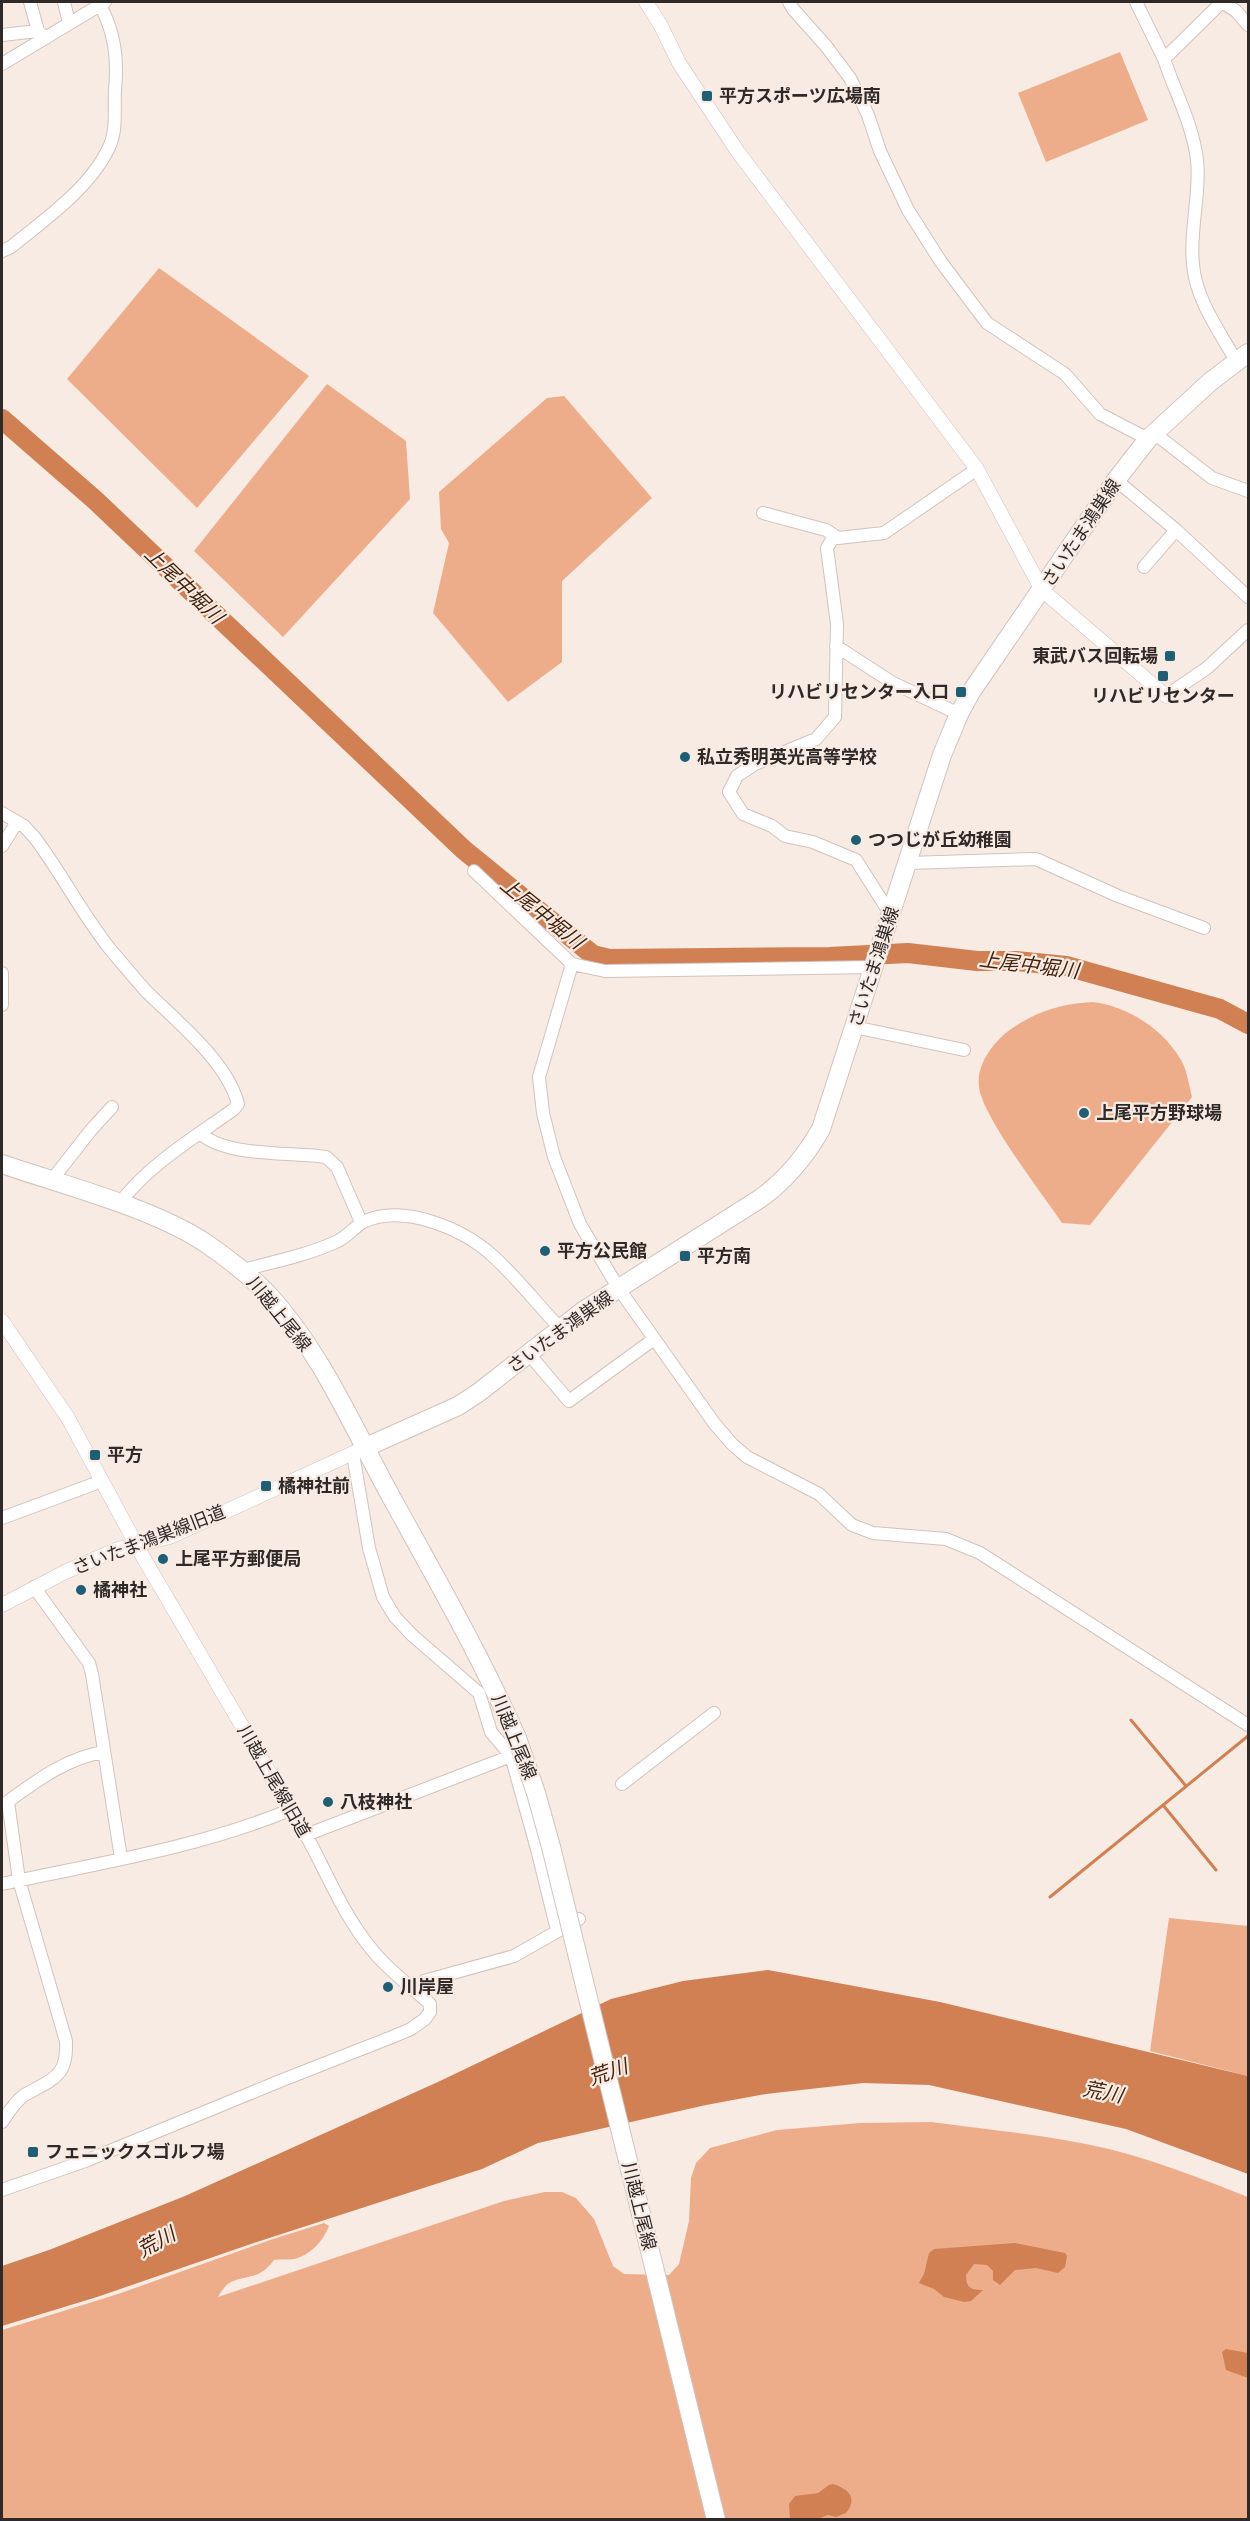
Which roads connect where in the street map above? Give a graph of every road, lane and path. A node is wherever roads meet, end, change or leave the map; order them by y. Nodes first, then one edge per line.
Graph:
1 (30, 2) edge
2 (64, 2) edge
3 (646, 2) edge
4 (789, 2) edge
5 (1136, 2) edge
6 (1222, 2) edge
7 (103, 3) edge
8 (1248, 6) edge
9 (1236, 11) junction
10 (69, 23) junction
11 (1248, 26) edge
12 (42, 34) junction
13 (2, 35) edge
14 (1164, 59) junction
15 (2, 64) edge
16 (2, 250) edge
17 (1242, 357) edge
18 (1151, 436) junction
19 (977, 469) junction
20 (1116, 480) junction
21 (1248, 491) edge
22 (763, 513) dead end
23 (1176, 530) junction
24 (834, 536) junction
25 (1144, 567) dead end
26 (1042, 590) junction
27 (1248, 597) edge
28 (1248, 630) edge
29 (836, 646) junction
30 (1166, 696) joint
31 (959, 714) junction
32 (2, 813) edge
33 (17, 822) junction
34 (2, 846) edge
35 (908, 863) junction
36 (474, 871) dead end
37 (891, 915) junction
38 (1204, 928) dead end
39 (877, 958) junction
40 (572, 964) junction
41 (2, 973) edge
42 (2, 1005) edge
43 (854, 1027) junction
44 (964, 1050) dead end
45 (112, 1107) dead end
46 (200, 1133) junction
47 (2, 1164) edge
48 (51, 1181) junction
49 (119, 1204) junction
50 (361, 1222) junction
51 (242, 1270) junction
52 (619, 1289) junction
53 (2, 1321) edge
54 (560, 1328) junction
55 (654, 1339) junction
56 (528, 1353) junction
57 (359, 1451) junction
58 (102, 1481) junction
59 (2, 1518) edge
60 (136, 1544) junction
61 (34, 1587) junction
62 (2, 1605) edge
63 (714, 1713) dead end
64 (1248, 1725) edge
65 (104, 1752) junction
66 (510, 1756) junction
67 (622, 1784) dead end
68 (5, 1804) edge
69 (290, 1810) junction
70 (306, 1835) junction
71 (121, 1858) junction
72 (19, 1880) junction
73 (2, 1884) edge
74 (579, 1919) dead end
75 (557, 1930) junction
76 (415, 1990) junction
77 (2, 2122) edge
78 (2, 2190) edge
79 (716, 2520) edge

1 - 12 street
2 - 10 street
3 - 19 street
4 - 18 street
5 - 14 street
6 - 9 street
6 - 14 street
7 - 10 street
7 - 16 street
8 - 9 street
9 - 11 street
10 - 12 street
12 - 13 street
12 - 15 street
14 - 17 street
17 - 18 main road, さいたま鴻巣線
18 - 20 main road, さいたま鴻巣線
18 - 21 street
19 - 24 street
19 - 26 street
20 - 23 street
20 - 26 main road, さいたま鴻巣線
22 - 24 street
23 - 25 street
23 - 27 street
24 - 29 street
26 - 30 street
26 - 31 main road, さいたま鴻巣線
28 - 30 street
29 - 31 street
29 - 37 street
31 - 35 main road, さいたま鴻巣線
32 - 33 street
33 - 34 street
33 - 46 street
35 - 37 main road, さいたま鴻巣線
35 - 38 street
36 - 40 street
37 - 39 main road, さいたま鴻巣線
39 - 40 street
39 - 43 main road, さいたま鴻巣線
40 - 52 street
41 - 42 street
43 - 44 street
43 - 52 main road, さいたま鴻巣線
45 - 48 street
46 - 49 street
46 - 50 street
47 - 48 main road, 川越上尾線
48 - 49 main road, 川越上尾線
49 - 51 main road, 川越上尾線
50 - 51 street
50 - 54 street
51 - 57 main road, 川越上尾線
52 - 54 main road, さいたま鴻巣線
52 - 55 street
53 - 58 street, 川越上尾線旧道
54 - 56 main road, さいたま鴻巣線
55 - 56 street
55 - 64 street
56 - 57 main road, さいたま鴻巣線
57 - 60 street, さいたま鴻巣線旧道
57 - 66 street
57 - 79 main road, 川越上尾線, bridge
58 - 59 street
58 - 60 street, 川越上尾線旧道
60 - 61 street, さいたま鴻巣線旧道
60 - 69 street, 川越上尾線旧道
61 - 62 street, さいたま鴻巣線旧道
61 - 65 street
63 - 67 street
65 - 68 street
65 - 71 street
66 - 70 street
66 - 75 street
68 - 72 street
69 - 70 street, 川越上尾線旧道
69 - 71 street
70 - 76 street, 川越上尾線旧道
71 - 72 street
72 - 73 street
72 - 77 street
74 - 75 street
75 - 76 street
76 - 78 street, 川越上尾線旧道

